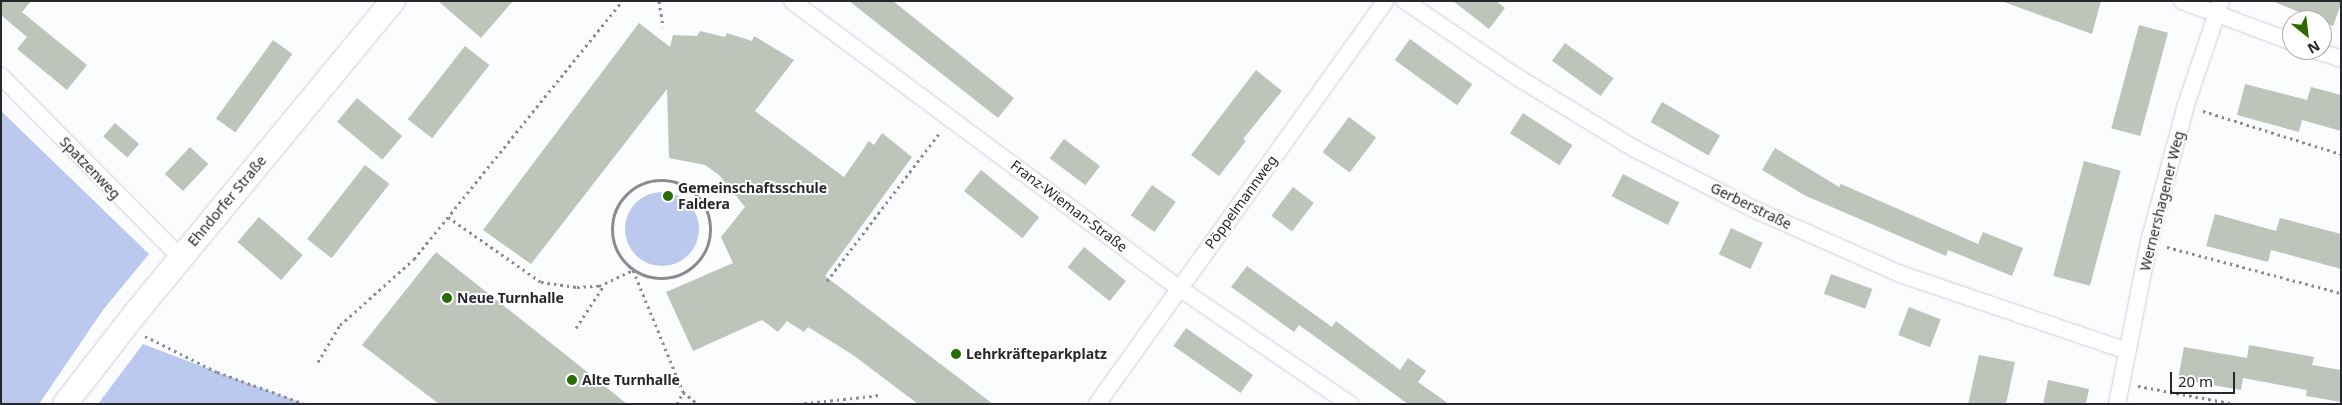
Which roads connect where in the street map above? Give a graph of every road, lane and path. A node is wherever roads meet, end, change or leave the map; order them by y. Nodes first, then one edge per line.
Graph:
1 (393, 1) edge
2 (622, 1) edge
3 (659, 1) edge
4 (792, 1) edge
5 (1385, 1) edge
6 (1405, 1) edge
7 (2182, 1) edge
8 (2218, 8) edge
9 (663, 27) dead end
10 (2282, 37) edge
11 (1, 76) edge
12 (2186, 105) junction
13 (950, 118) junction
14 (2341, 154) edge
15 (448, 217) junction
16 (2149, 242) junction
17 (181, 258) junction
18 (633, 270) junction
19 (827, 282) dead end
20 (604, 284) junction
21 (1179, 288) junction
22 (2341, 293) edge
23 (125, 326) junction
24 (576, 328) dead end
25 (2127, 351) junction
26 (318, 362) dead end
27 (2121, 383) junction
28 (683, 392) junction
29 (881, 395) dead end
30 (64, 404) edge
31 (305, 404) edge
32 (677, 404) edge
33 (698, 404) edge
34 (798, 404) edge
35 (1097, 404) edge
36 (1350, 404) edge
37 (2117, 404) edge
38 (2235, 404) edge

1 - 17 street, Ehndorfer Straße
2 - 15 path
3 - 9 path
4 - 13 street, Franz-Wieman-Straße
5 - 21 street, Pöppelmannweg
6 - 25 street, Gerberstraße
7 - 8 street
8 - 10 street
8 - 12 street, Wernershagener Weg
11 - 17 street, Spatzenweg
12 - 14 path
12 - 16 street, Wernershagener Weg
13 - 19 path
13 - 21 street, Franz-Wieman-Straße
15 - 20 path
15 - 26 path
16 - 22 path
16 - 25 street, Wernershagener Weg
17 - 23 street, Ehndorfer Straße
18 - 18 path
18 - 20 path
18 - 28 path
20 - 24 path
21 - 35 street, Pöppelmannweg
21 - 36 street, Franz-Wieman-Straße
23 - 30 street, Ehndorfer Straße
23 - 31 path
25 - 27 street, Wernershagener Weg
27 - 37 street, Wernershagener Weg
27 - 38 path
28 - 32 path
28 - 33 path
29 - 34 path

